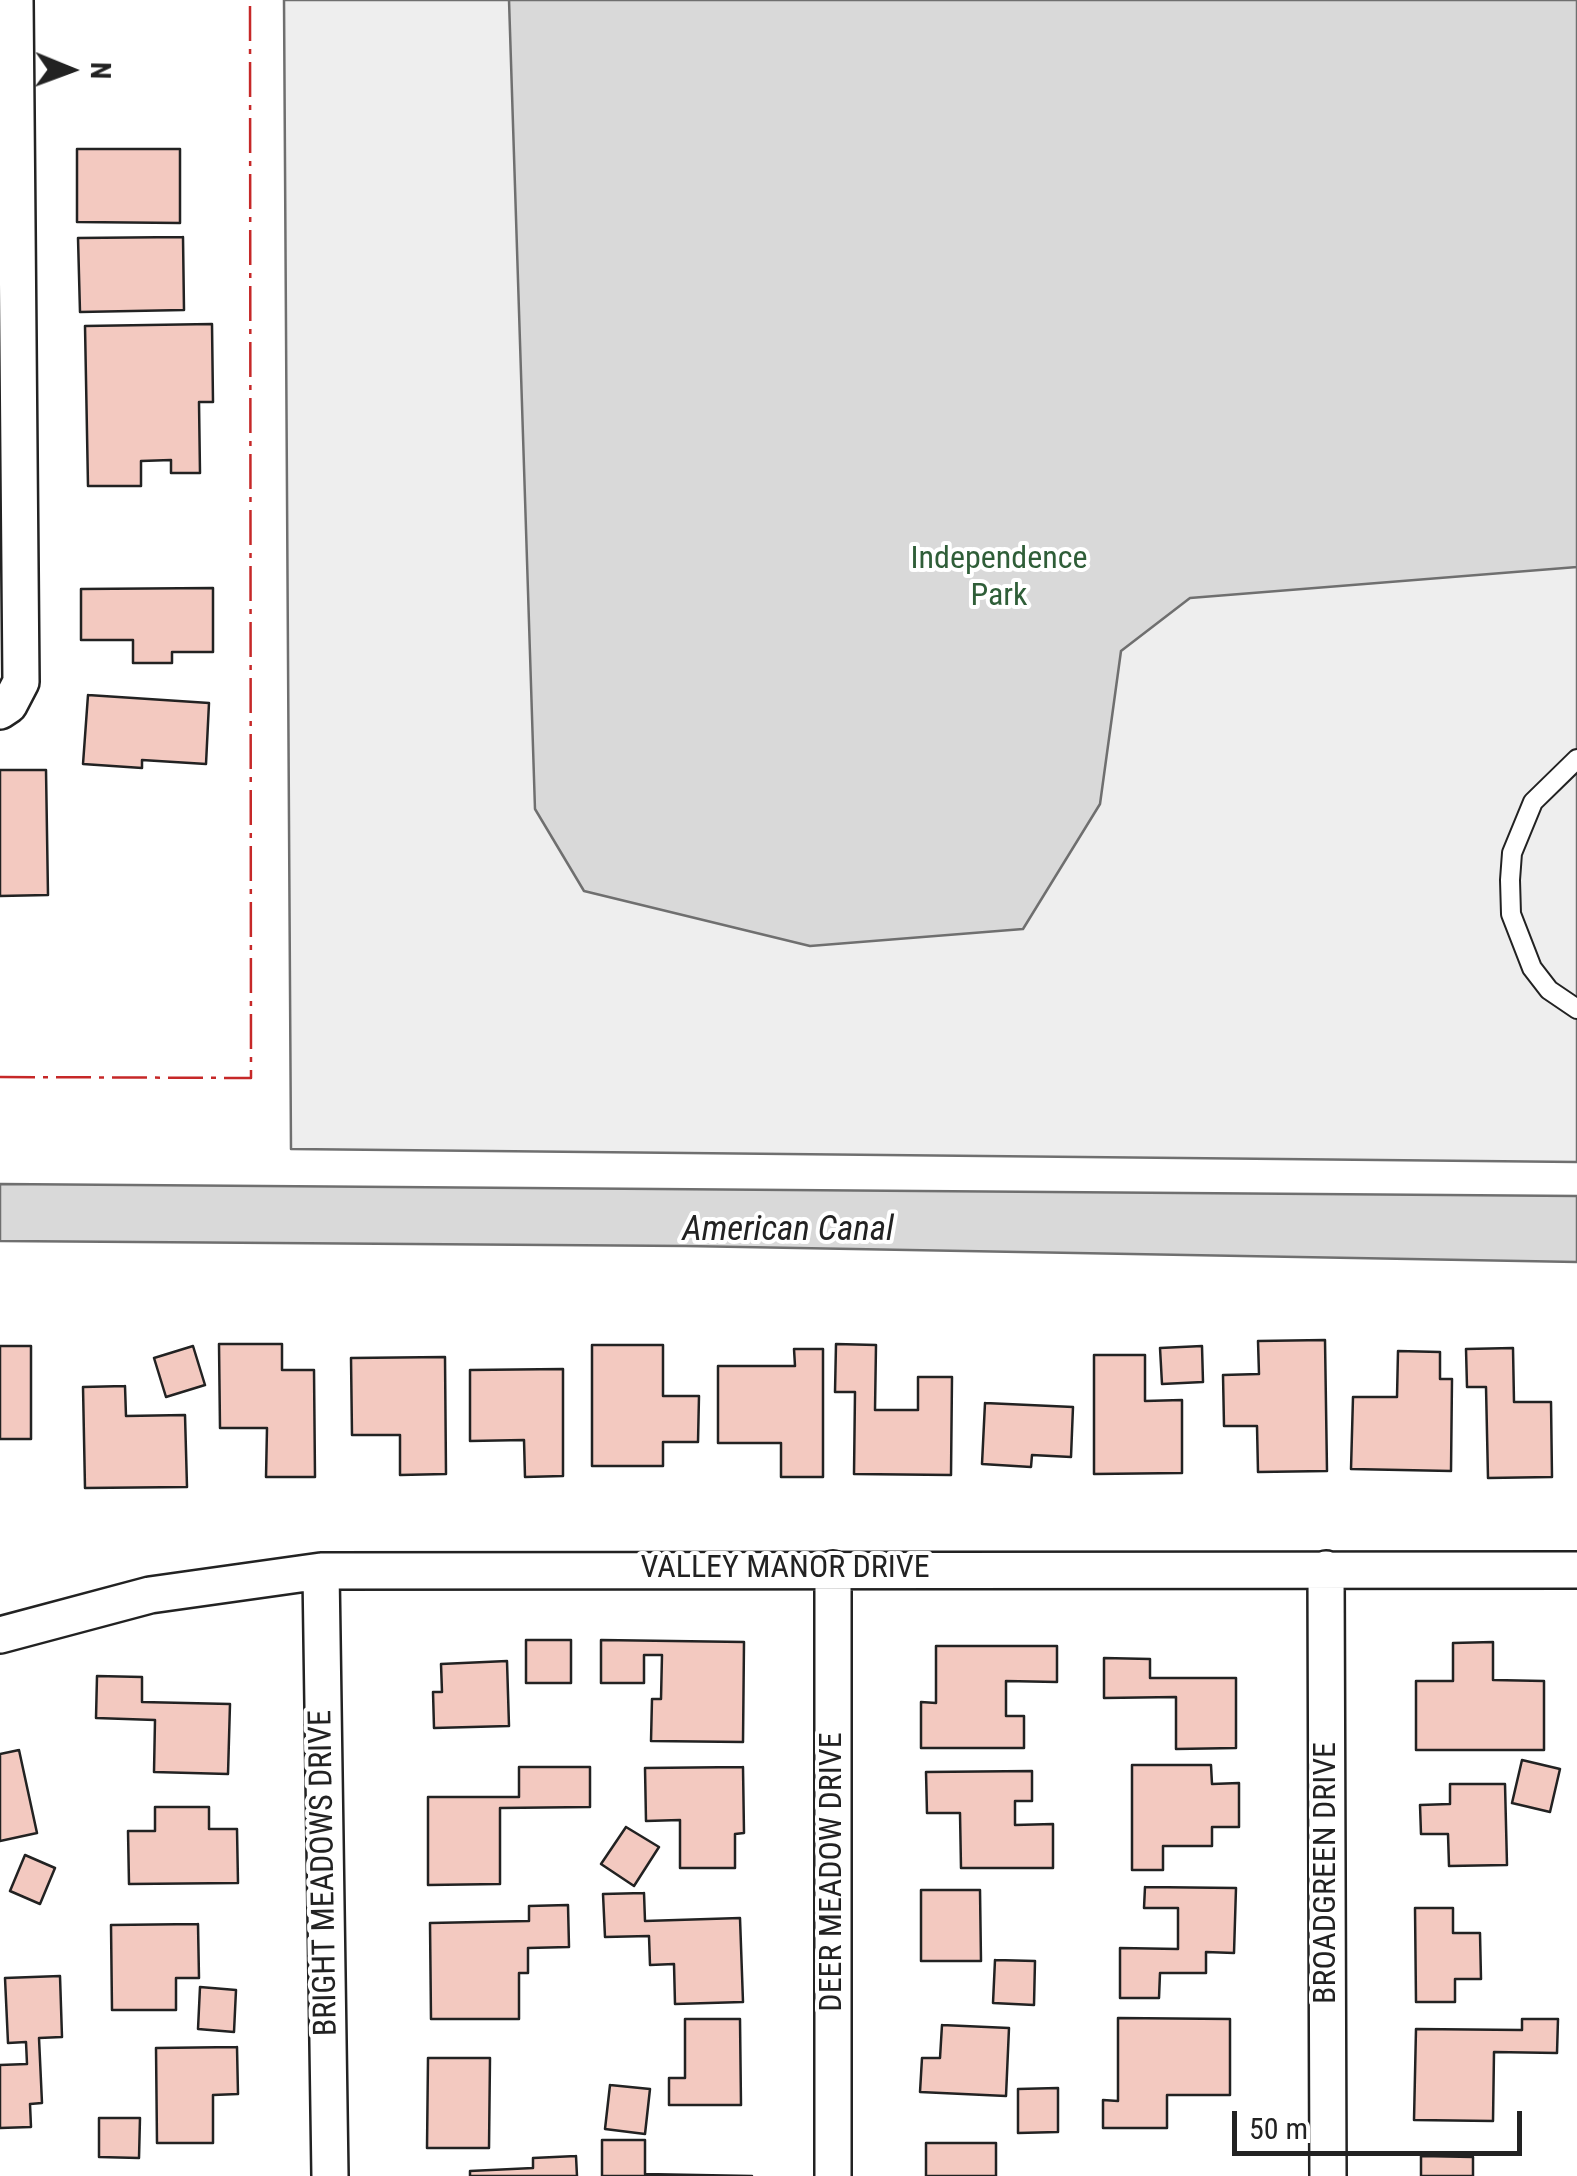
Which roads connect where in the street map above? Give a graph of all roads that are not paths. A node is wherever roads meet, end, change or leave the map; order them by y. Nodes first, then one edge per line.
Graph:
1 (16, 0) edge
2 (8, 185) edge
3 (5, 708) edge
4 (1577, 759) edge
5 (1577, 1009) edge
6 (834, 1568) junction
7 (1326, 1569) junction
8 (1577, 1570) edge
9 (320, 1571) junction
10 (0, 1636) edge
11 (330, 2176) edge
12 (833, 2176) edge
13 (1328, 2176) edge

1 - 2 street
2 - 3 street
4 - 5 lane
6 - 7 street, VALLEY MANOR DRIVE
6 - 9 street, VALLEY MANOR DRIVE
6 - 12 street, DEER MEADOW DRIVE
7 - 8 street, VALLEY MANOR DRIVE
7 - 13 street, BROADGREEN DRIVE
9 - 10 street, VALLEY MANOR DRIVE
9 - 11 street, BRIGHT MEADOWS DRIVE

